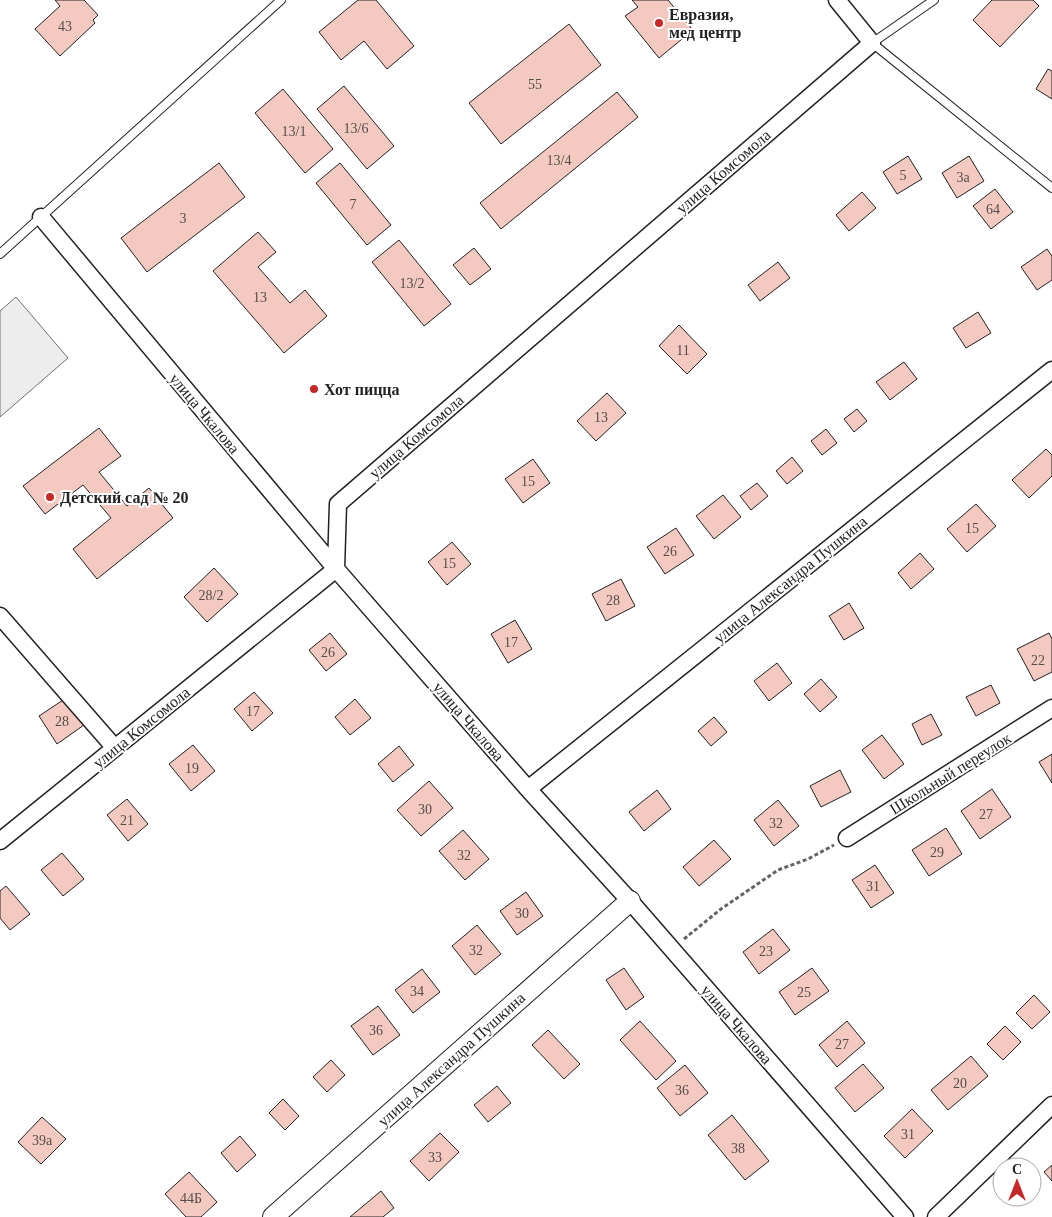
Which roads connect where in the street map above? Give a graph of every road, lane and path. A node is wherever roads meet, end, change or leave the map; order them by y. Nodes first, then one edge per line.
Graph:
1 (281, 0) edge
2 (837, 0) edge
3 (934, 0) edge
4 (872, 43) junction
5 (1052, 188) edge
6 (41, 217) junction
7 (0, 254) edge
8 (1052, 370) edge
9 (336, 569) junction
10 (0, 616) edge
11 (1052, 708) edge
12 (115, 748) junction
13 (528, 789) junction
14 (847, 838) joint
15 (0, 841) edge
16 (630, 901) junction
17 (672, 949) junction
18 (1052, 1104) edge
19 (273, 1217) edge
20 (905, 1217) edge
21 (936, 1217) edge

1 - 6 lane
2 - 4 street
3 - 4 lane
4 - 5 lane
4 - 9 street, улица Комсомола
6 - 7 lane
6 - 9 street, улица Чкалова
8 - 13 street, улица Александра Пушкина
9 - 12 street, улица Комсомола
9 - 13 street, улица Чкалова
10 - 12 street
11 - 14 street, Школьный переулок
12 - 15 street, улица Комсомола
13 - 16 street, улица Чкалова
14 - 17 path
16 - 17 street, улица Чкалова
16 - 19 street, улица Александра Пушкина
17 - 20 street, улица Чкалова
18 - 21 street

